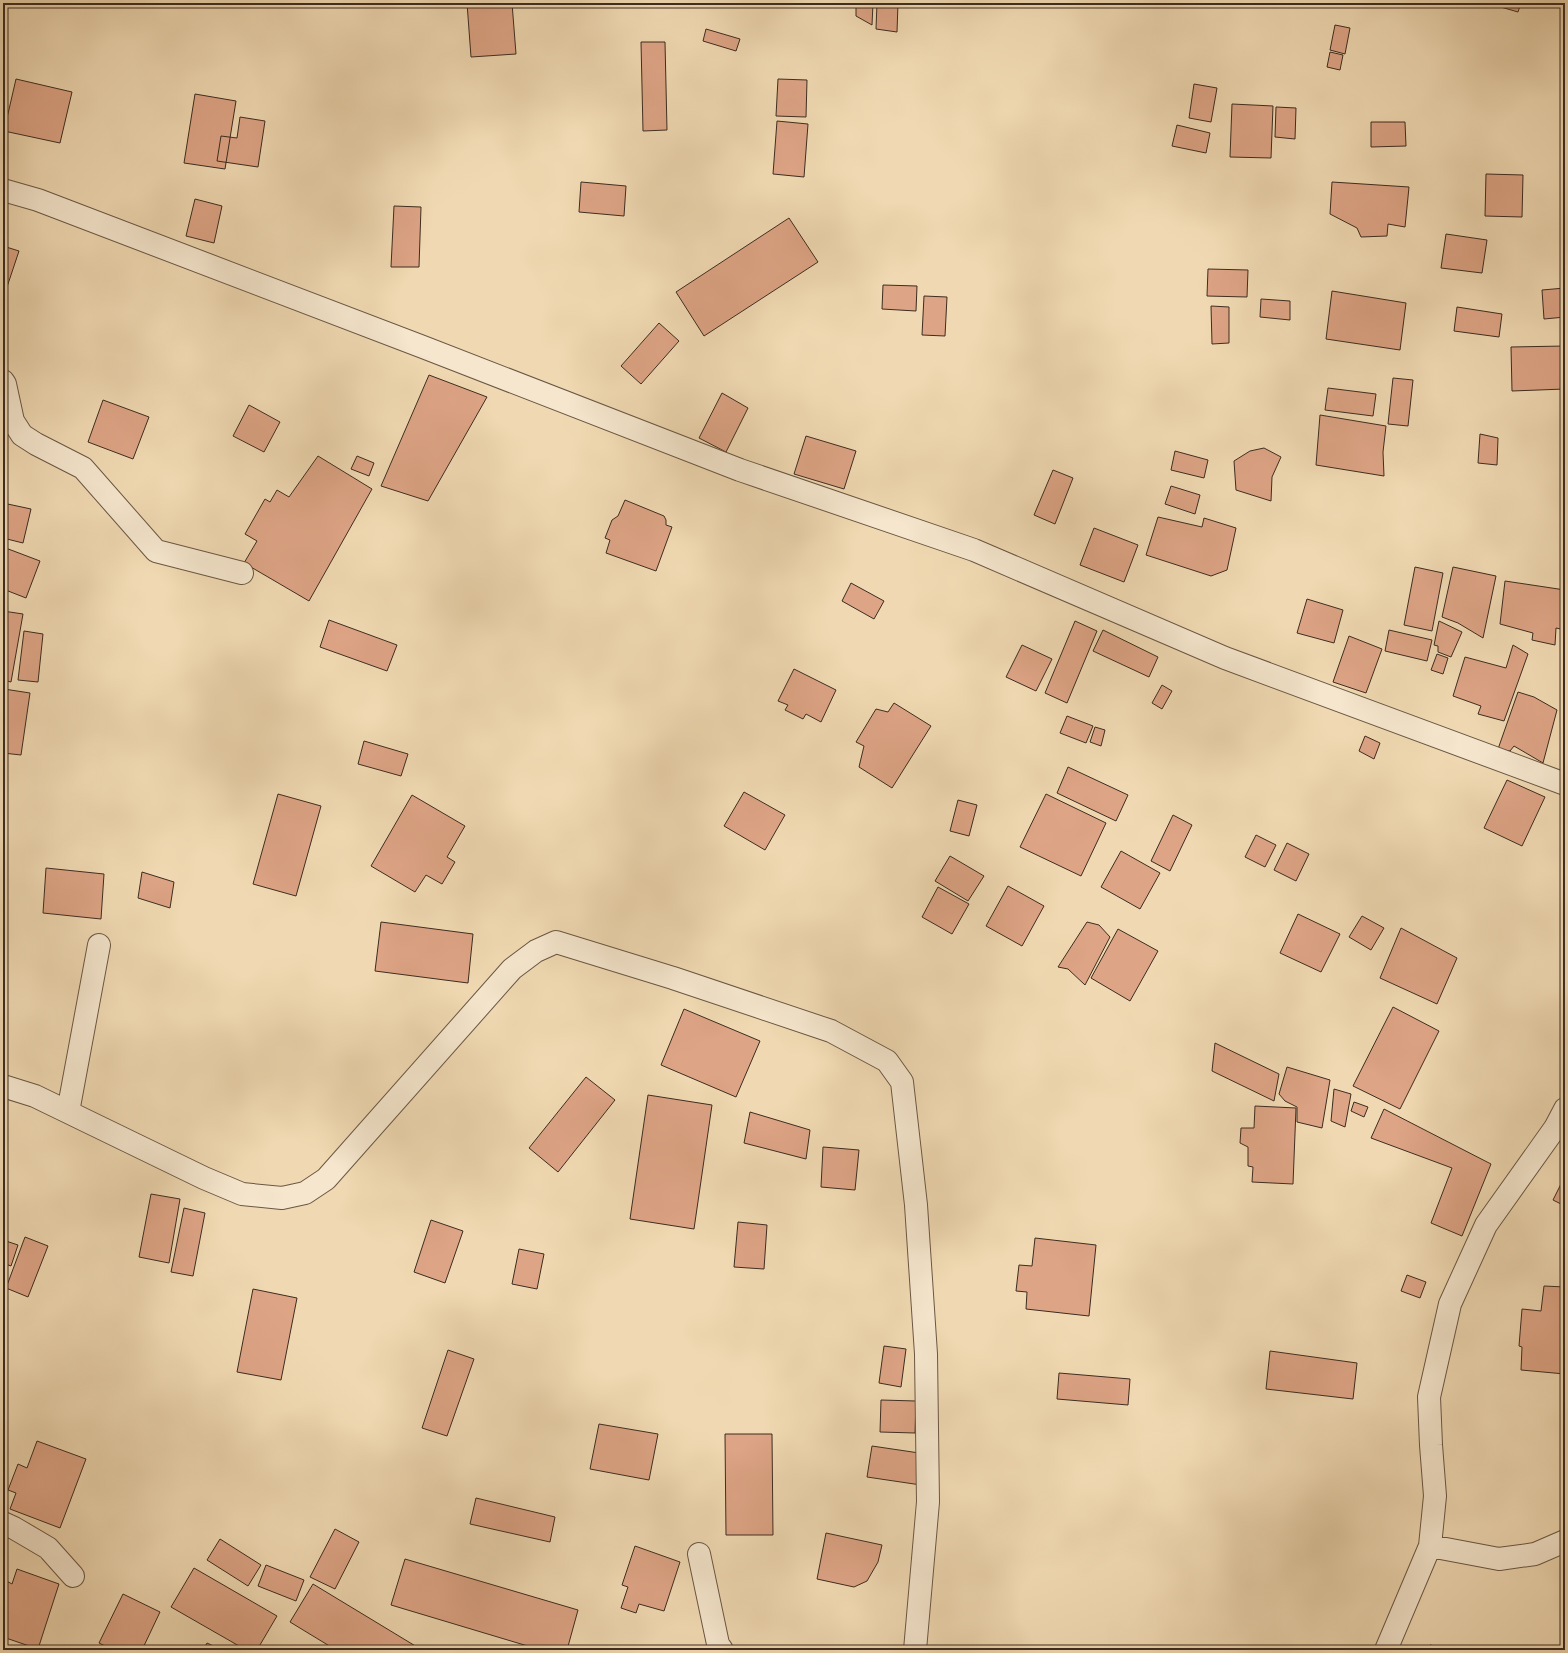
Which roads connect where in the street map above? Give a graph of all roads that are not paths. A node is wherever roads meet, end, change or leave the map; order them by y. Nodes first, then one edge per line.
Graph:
1 (3, 190) edge
2 (3, 381) edge
3 (8, 426) edge
4 (242, 573) dead end
5 (1565, 784) edge
6 (99, 945) dead end
7 (3, 1086) edge
8 (1565, 1109) edge
9 (68, 1112) junction
10 (3, 1523) edge
11 (1565, 1541) edge
12 (1430, 1546) junction
13 (699, 1554) dead end
14 (74, 1576) dead end
15 (722, 1650) edge
16 (915, 1650) edge
17 (1386, 1650) edge

1 - 5 street
2 - 3 street
3 - 4 street
6 - 9 street
7 - 9 street
8 - 12 street
9 - 16 street
10 - 14 street
11 - 12 street
12 - 17 street
13 - 15 street

